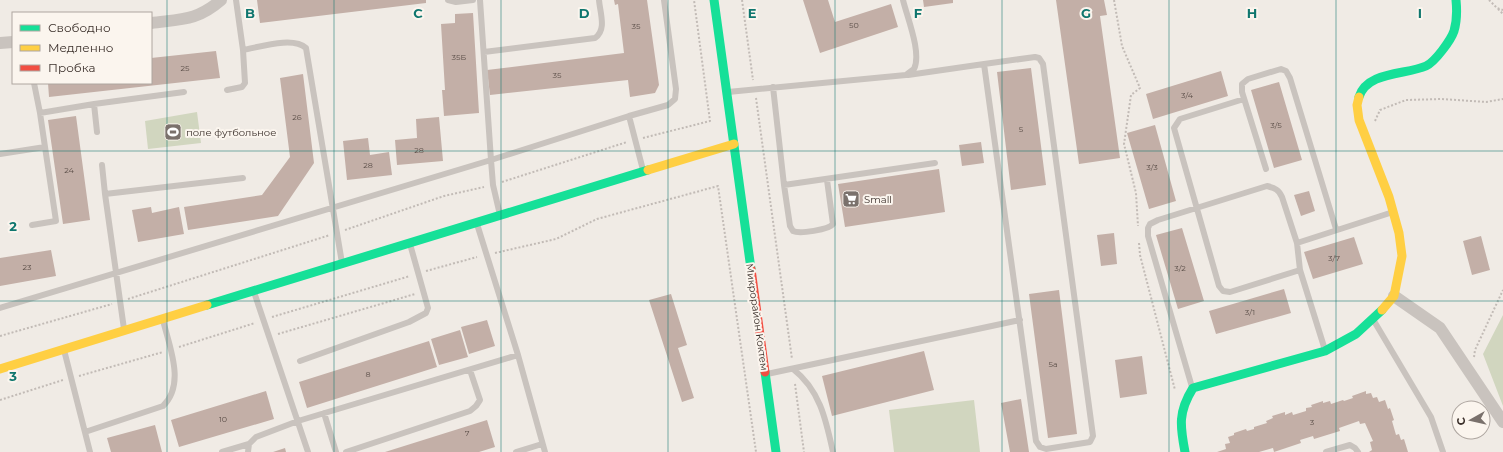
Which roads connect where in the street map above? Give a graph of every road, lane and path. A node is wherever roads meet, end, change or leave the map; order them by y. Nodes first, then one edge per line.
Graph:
1 (221, 0) edge
2 (236, 0) edge
3 (448, 0) edge
4 (473, 0) edge
5 (480, 0) edge
6 (599, 0) edge
7 (664, 0) edge
8 (694, 0) edge
9 (714, 0) edge
10 (742, 0) edge
11 (903, 0) edge
12 (1114, 0) edge
13 (1456, 0) edge
14 (1489, 0) edge
15 (1497, 8) junction
16 (1503, 10) edge
17 (1503, 14) edge
18 (152, 23) edge
19 (12, 42) edge
20 (0, 43) edge
21 (243, 50) junction
22 (484, 52) junction
23 (984, 64) junction
24 (902, 76) junction
25 (34, 84) edge
26 (773, 87) junction
27 (754, 89) junction
28 (227, 90) dead end
29 (184, 92) dead end
30 (726, 92) junction
31 (1244, 99) junction
32 (1503, 99) edge
33 (94, 104) junction
34 (40, 113) junction
35 (629, 116) junction
36 (1372, 126) dead end
37 (97, 132) dead end
38 (634, 140) junction
39 (734, 144) junction
40 (45, 147) junction
41 (0, 154) edge
42 (491, 160) junction
43 (935, 163) dead end
44 (102, 165) dead end
45 (1266, 169) dead end
46 (644, 172) junction
47 (243, 178) dead end
48 (827, 180) junction
49 (493, 185) junction
50 (784, 185) junction
51 (105, 194) junction
52 (332, 207) junction
53 (1195, 207) junction
54 (1394, 212) junction
55 (500, 217) junction
56 (476, 224) junction
57 (32, 226) dead end
58 (1336, 229) junction
59 (1139, 231) dead end
60 (336, 233) junction
61 (1139, 239) dead end
62 (1297, 243) junction
63 (410, 244) junction
64 (486, 255) junction
65 (342, 264) junction
66 (1300, 270) junction
67 (117, 272) junction
68 (418, 273) junction
69 (1503, 290) edge
70 (254, 291) junction
71 (423, 292) junction
72 (1394, 296) junction
73 (121, 302) junction
74 (0, 308) edge
75 (163, 319) junction
76 (264, 320) junction
77 (1020, 320) junction
78 (1373, 320) junction
79 (124, 330) junction
80 (277, 334) dead end
81 (0, 336) edge
82 (63, 349) junction
83 (170, 350) junction
84 (1325, 351) junction
85 (518, 355) junction
86 (300, 361) dead end
87 (0, 369) edge
88 (793, 369) junction
89 (470, 370) junction
90 (764, 374) junction
91 (1472, 374) junction
92 (71, 378) junction
93 (1193, 388) junction
94 (0, 400) edge
95 (1180, 412) junction
96 (324, 413) junction
97 (298, 422) junction
98 (1503, 422) edge
99 (84, 432) junction
100 (249, 444) junction
101 (542, 444) junction
102 (90, 452) edge
103 (222, 452) edge
104 (248, 452) edge
105 (308, 452) edge
106 (336, 452) edge
107 (346, 452) edge
108 (516, 452) edge
109 (545, 452) edge
110 (756, 452) edge
111 (776, 452) edge
112 (804, 452) edge
113 (833, 452) edge
114 (1186, 452) edge
115 (1326, 452) edge
116 (1358, 452) edge
117 (1443, 452) edge

1 - 18 street
2 - 21 lane
3 - 4 lane
5 - 22 lane
6 - 22 lane
7 - 35 lane
8 - 38 path
9 - 30 street, Микрорайон Коктем
10 - 27 path
11 - 24 lane
12 - 59 path
13 - 54 street
14 - 15 path
15 - 16 path
15 - 17 path
19 - 20 street
21 - 28 lane
21 - 52 lane
22 - 42 lane
23 - 24 lane
23 - 77 lane
23 - 77 lane
24 - 26 lane
25 - 34 lane
26 - 27 lane
26 - 50 lane
27 - 30 lane
27 - 88 path
29 - 33 lane
30 - 39 street, Микрорайон Коктем
31 - 45 lane
31 - 53 lane
31 - 58 lane
32 - 36 path
33 - 34 lane
33 - 37 lane
34 - 40 lane
35 - 38 lane
35 - 42 lane
38 - 46 lane
38 - 49 path
39 - 46 street
39 - 90 street, Микрорайон Коктем
40 - 41 lane
40 - 57 lane
42 - 49 lane
42 - 52 lane
43 - 48 lane
44 - 51 lane
46 - 55 street
47 - 51 lane
48 - 50 lane
48 - 50 lane
49 - 55 lane
49 - 60 path
51 - 67 lane
52 - 60 lane
52 - 67 lane
53 - 62 lane
53 - 66 lane
53 - 93 lane
54 - 58 lane
54 - 72 street
55 - 56 street
56 - 63 street
56 - 64 lane
58 - 62 lane
60 - 65 lane
60 - 73 path
61 - 95 path
62 - 66 lane
63 - 65 street
63 - 68 lane
64 - 68 path
64 - 85 lane
64 - 110 path
65 - 70 street
66 - 84 lane
67 - 73 lane
67 - 74 lane
68 - 71 lane
68 - 76 path
69 - 91 path
70 - 75 street
70 - 76 lane
71 - 80 path
71 - 86 lane
72 - 78 street
72 - 91 street
73 - 79 lane
73 - 81 path
75 - 79 street
75 - 83 lane
76 - 83 path
76 - 97 lane
77 - 88 lane
78 - 84 street
78 - 117 lane
79 - 82 street
82 - 87 street
82 - 92 lane
83 - 92 path
83 - 99 lane
84 - 93 street
85 - 89 lane
85 - 101 lane
88 - 90 lane
88 - 112 path
88 - 113 lane
89 - 96 lane
89 - 107 lane
90 - 111 street, Микрорайон Коктем
91 - 98 street
92 - 94 path
92 - 99 lane
93 - 95 street
95 - 114 street
96 - 97 lane
96 - 106 lane
97 - 100 lane
97 - 105 lane
99 - 102 lane
100 - 103 lane
100 - 104 lane
101 - 108 lane
101 - 109 lane
115 - 116 lane

